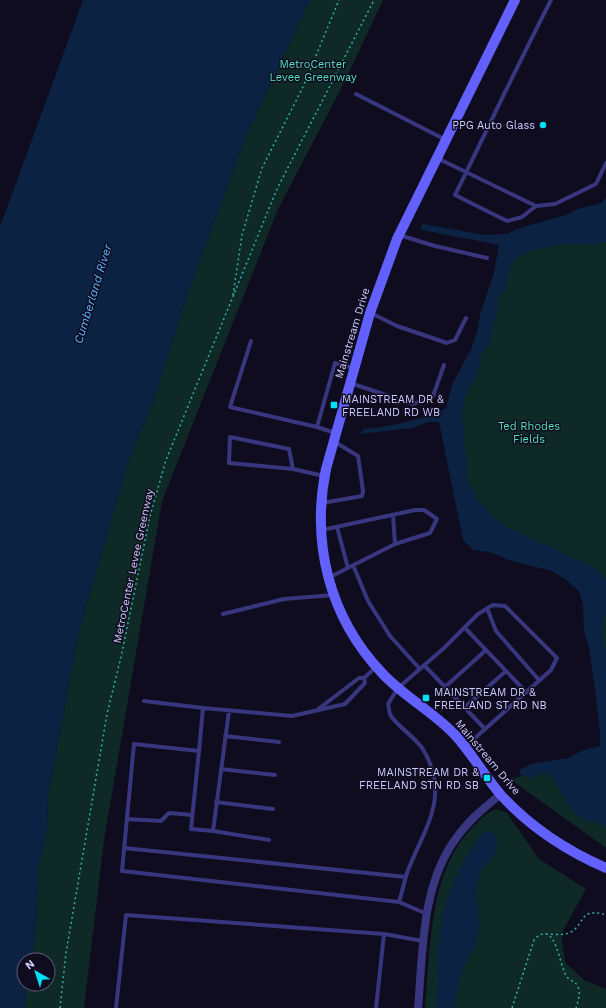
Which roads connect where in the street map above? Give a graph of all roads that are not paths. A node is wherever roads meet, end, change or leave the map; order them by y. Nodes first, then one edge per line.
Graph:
1 (515, 0) edge
2 (551, 0) edge
3 (356, 94) dead end
4 (446, 140) junction
5 (437, 158) junction
6 (606, 163) edge
7 (466, 172) junction
8 (536, 206) junction
9 (399, 235) junction
10 (487, 258) dead end
11 (370, 313) junction
12 (466, 318) dead end
13 (251, 341) dead end
14 (444, 365) dead end
15 (354, 368) junction
16 (350, 383) junction
17 (317, 427) junction
18 (334, 437) junction
19 (293, 469) junction
20 (324, 476) junction
21 (320, 504) junction
22 (393, 515) junction
23 (337, 527) junction
24 (320, 530) junction
25 (395, 544) junction
26 (353, 565) junction
27 (348, 568) junction
28 (328, 578) junction
29 (334, 595) junction
30 (487, 608) junction
31 (222, 614) dead end
32 (465, 628) junction
33 (486, 650) junction
34 (376, 666) junction
35 (422, 667) junction
36 (506, 671) junction
37 (364, 678) junction
38 (539, 680) junction
39 (398, 688) junction
40 (445, 688) junction
41 (526, 692) junction
42 (144, 701) dead end
43 (203, 708) junction
44 (464, 708) junction
45 (318, 710) junction
46 (229, 711) junction
47 (485, 729) junction
48 (225, 736) junction
49 (279, 742) dead end
50 (465, 748) junction
51 (200, 751) junction
52 (221, 769) junction
53 (275, 775) dead end
54 (501, 794) junction
55 (216, 802) junction
56 (274, 809) dead end
57 (192, 815) junction
58 (127, 819) junction
59 (213, 831) junction
60 (269, 840) dead end
61 (124, 848) junction
62 (606, 868) edge
63 (406, 877) junction
64 (399, 902) junction
65 (427, 914) junction
66 (384, 934) junction
67 (424, 941) junction
68 (116, 1008) edge
69 (376, 1008) edge
70 (418, 1008) edge

1 - 4 street, Mainstream Drive
2 - 7 lane
3 - 4 lane
4 - 5 street, Mainstream Drive
5 - 7 lane
5 - 9 street, Mainstream Drive
6 - 8 lane
7 - 8 lane
7 - 8 lane
9 - 10 lane
9 - 11 street, Mainstream Drive
11 - 12 lane
11 - 15 street, Mainstream Drive
13 - 17 lane
14 - 16 lane
15 - 16 street, Mainstream Drive
15 - 17 lane
16 - 18 street, Mainstream Drive
17 - 18 lane
18 - 20 street, Mainstream Drive
18 - 21 lane
19 - 19 lane
19 - 20 lane
20 - 21 street, Mainstream Drive
21 - 24 street, Mainstream Drive
22 - 23 lane
22 - 25 lane
22 - 25 lane
23 - 24 lane
23 - 27 lane
24 - 28 street, Mainstream Drive
25 - 26 lane
26 - 27 lane
26 - 35 lane
27 - 28 lane
28 - 29 street, Mainstream Drive
29 - 31 lane
29 - 34 street, Mainstream Drive
30 - 32 lane
30 - 38 lane
30 - 38 lane
32 - 33 lane
32 - 35 lane
33 - 36 lane
33 - 40 lane
34 - 37 lane
34 - 39 street, Mainstream Drive
35 - 39 lane
35 - 40 lane
36 - 41 lane
36 - 44 lane
37 - 45 lane
37 - 45 lane
38 - 41 lane
39 - 50 street, Mainstream Drive
39 - 63 lane
40 - 44 lane
41 - 47 lane
42 - 43 lane
43 - 46 lane
43 - 51 lane
44 - 47 lane
45 - 46 lane
46 - 48 lane
47 - 50 lane
48 - 49 lane
48 - 52 lane
50 - 54 street, Mainstream Drive
51 - 57 lane
51 - 58 lane
52 - 53 lane
52 - 55 lane
54 - 62 street, Mainstream Drive
54 - 65 street
55 - 56 lane
55 - 59 lane
57 - 58 lane
57 - 59 lane
58 - 61 lane
59 - 60 lane
61 - 63 lane
61 - 64 lane
63 - 64 lane
64 - 65 lane
65 - 67 street
66 - 67 lane
66 - 68 lane
66 - 69 lane
67 - 70 street

